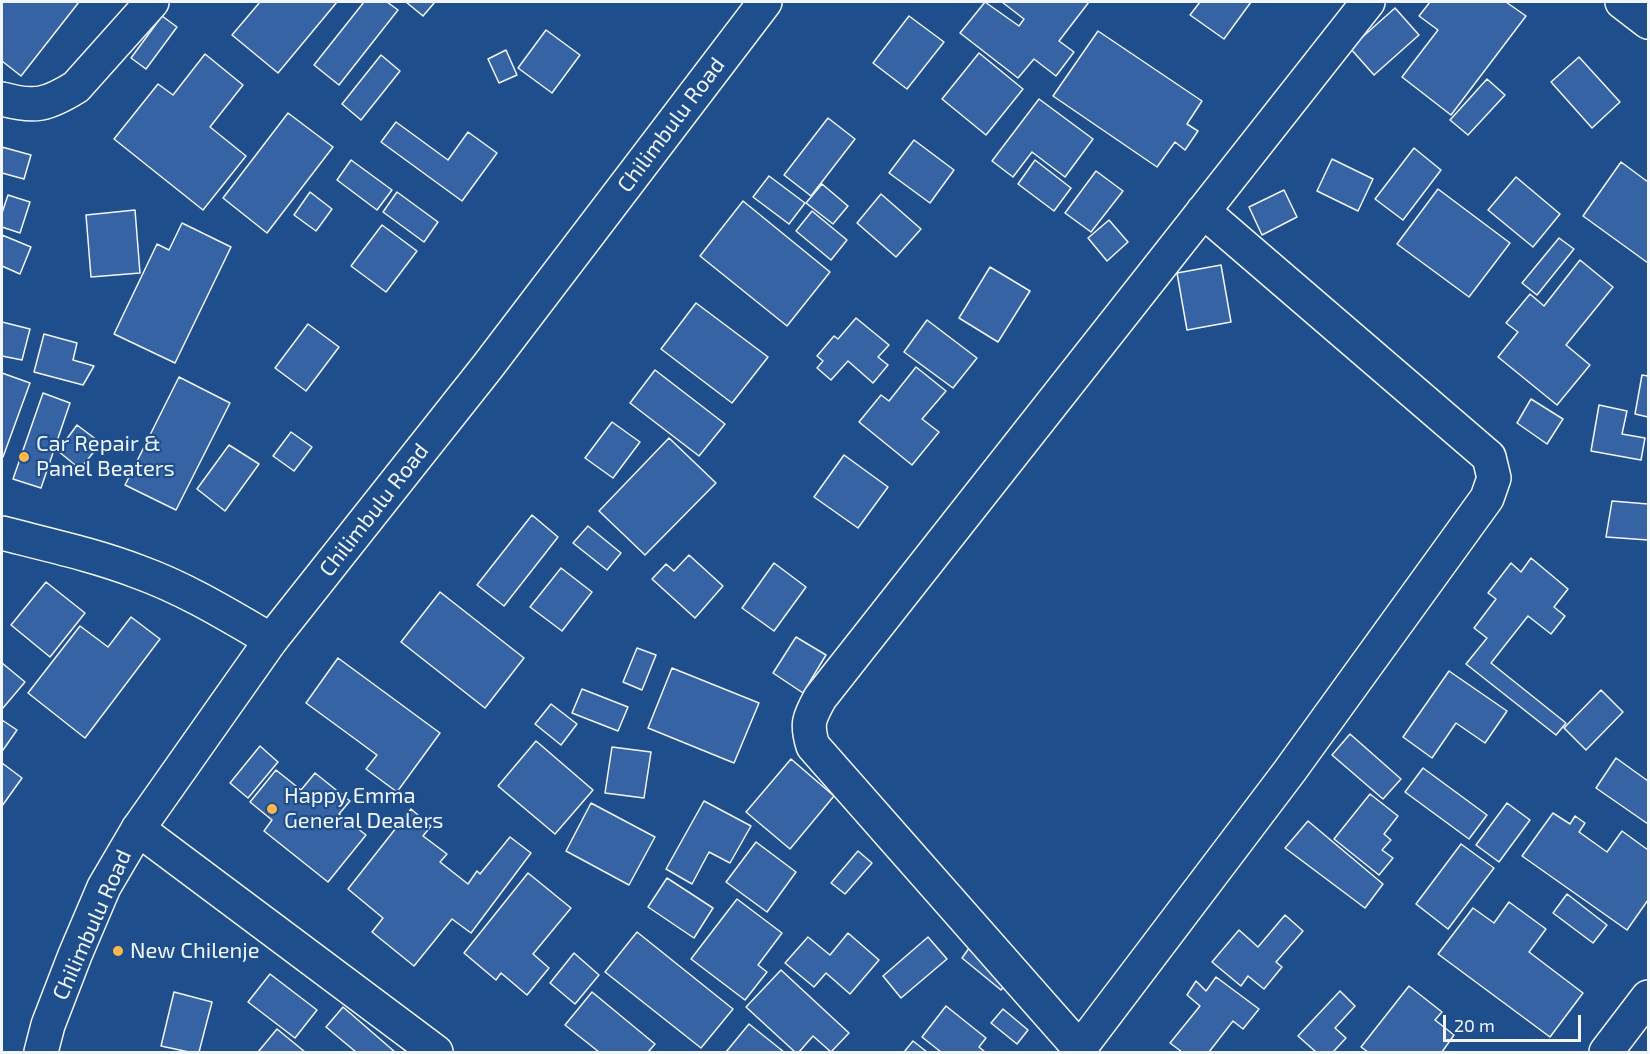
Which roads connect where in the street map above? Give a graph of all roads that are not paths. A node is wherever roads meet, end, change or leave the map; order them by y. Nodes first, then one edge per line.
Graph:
1 (152, 2) edge
2 (765, 2) edge
3 (1368, 2) edge
4 (1622, 2) edge
5 (1648, 22) edge
6 (2, 99) edge
7 (1203, 211) junction
8 (2, 533) edge
9 (271, 640) junction
10 (138, 829) junction
11 (1648, 997) edge
12 (1079, 1051) edge
13 (41, 1053) edge
14 (436, 1053) edge
15 (1606, 1053) edge

1 - 6 street
2 - 9 street, Chilimbulu Road
3 - 7 street
4 - 5 street
7 - 12 street
7 - 12 street
8 - 9 street
9 - 10 street, Chilimbulu Road
10 - 13 street, Chilimbulu Road
10 - 14 street
11 - 15 street

